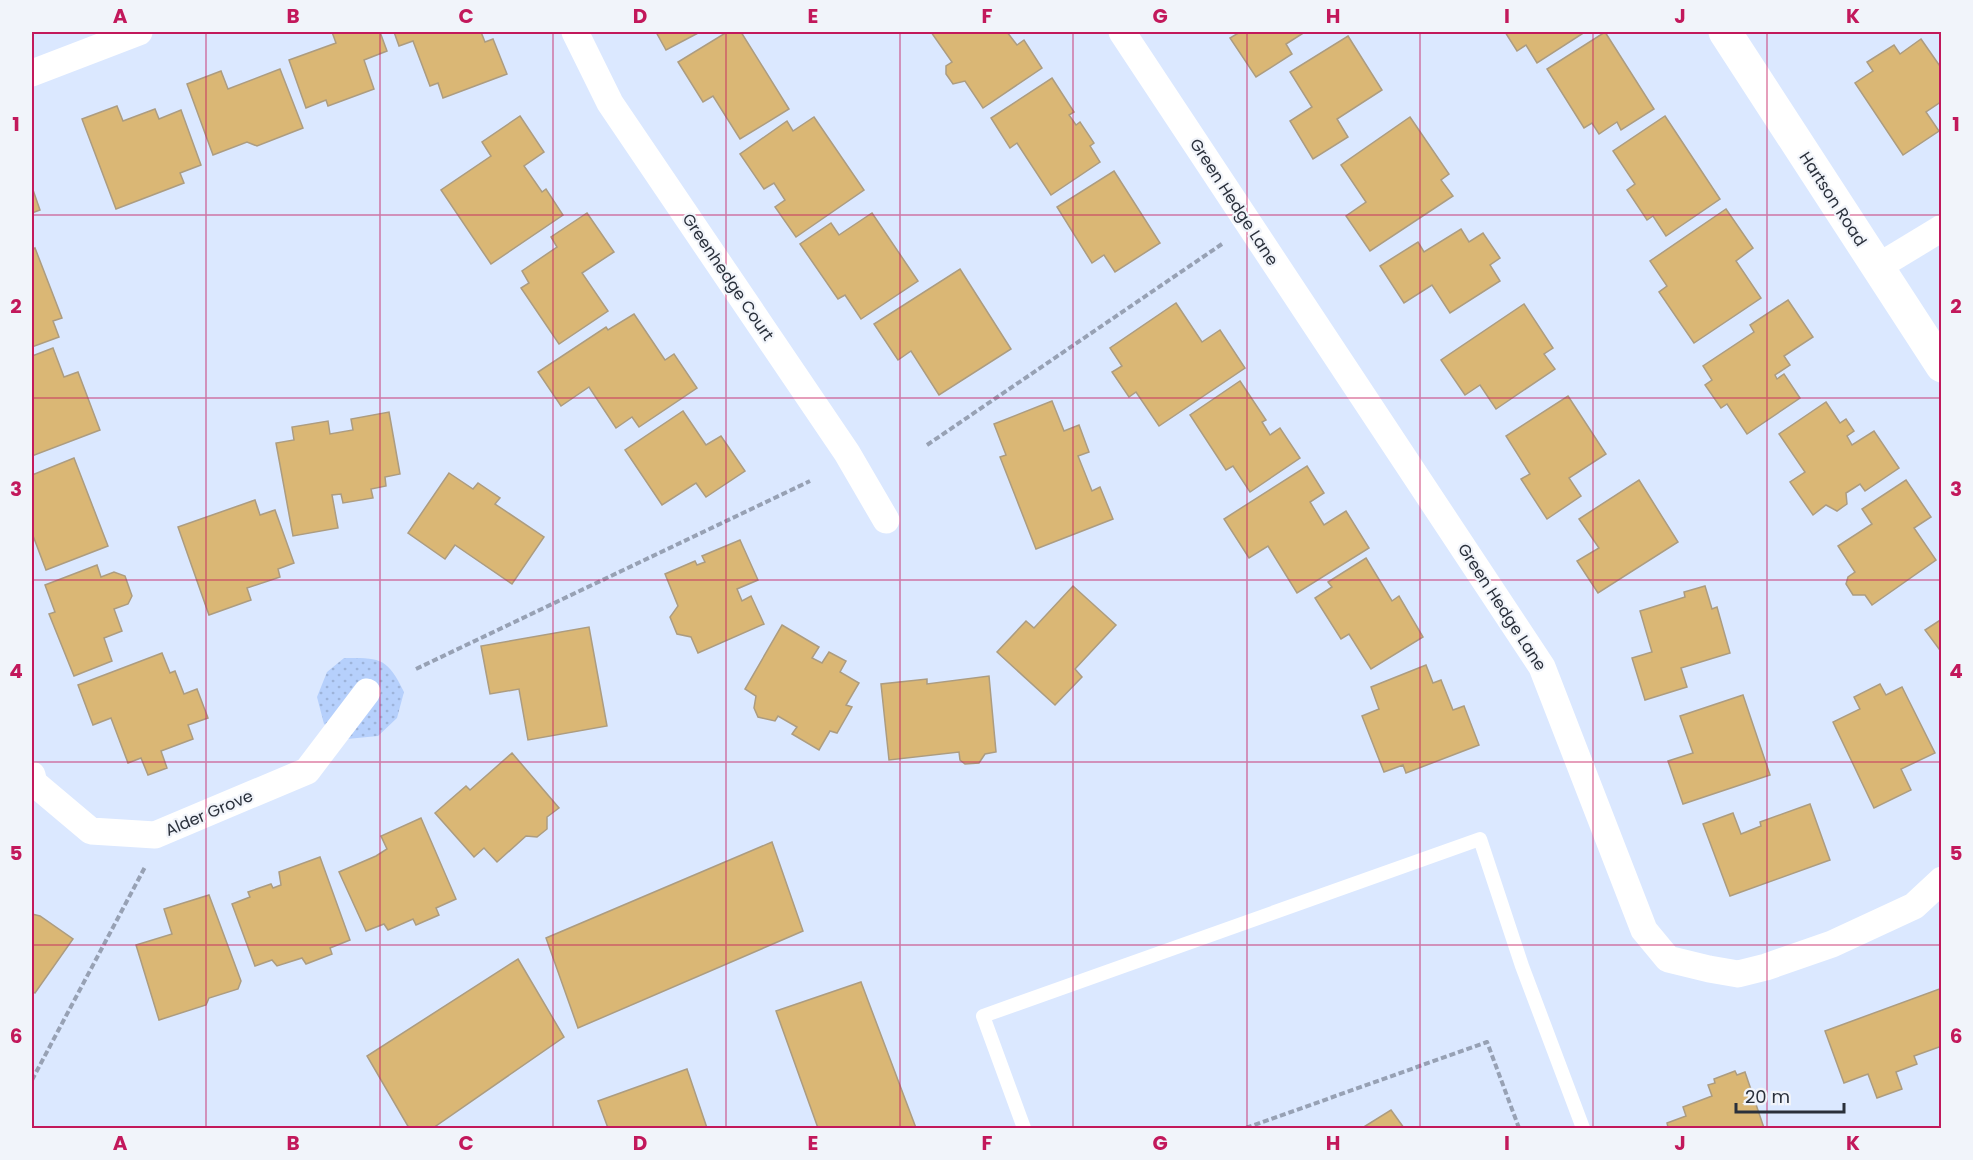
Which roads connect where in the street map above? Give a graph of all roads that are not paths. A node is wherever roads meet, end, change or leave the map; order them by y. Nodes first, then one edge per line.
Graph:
1 (139, 32) edge
2 (575, 32) edge
3 (1122, 32) edge
4 (1725, 32) edge
5 (32, 73) edge
6 (1941, 228) edge
7 (1876, 268) junction
8 (1941, 366) edge
9 (886, 520) dead end
10 (367, 692) dead end
11 (32, 775) edge
12 (1941, 880) edge
13 (1024, 1128) edge
14 (1583, 1128) edge

1 - 5 street
2 - 9 street, Greenhedge Court
3 - 12 street, Green Hedge Lane
4 - 7 street, Hartson Road
6 - 7 street
7 - 8 street, Hartson Road
10 - 11 street, Alder Grove
13 - 14 lane

